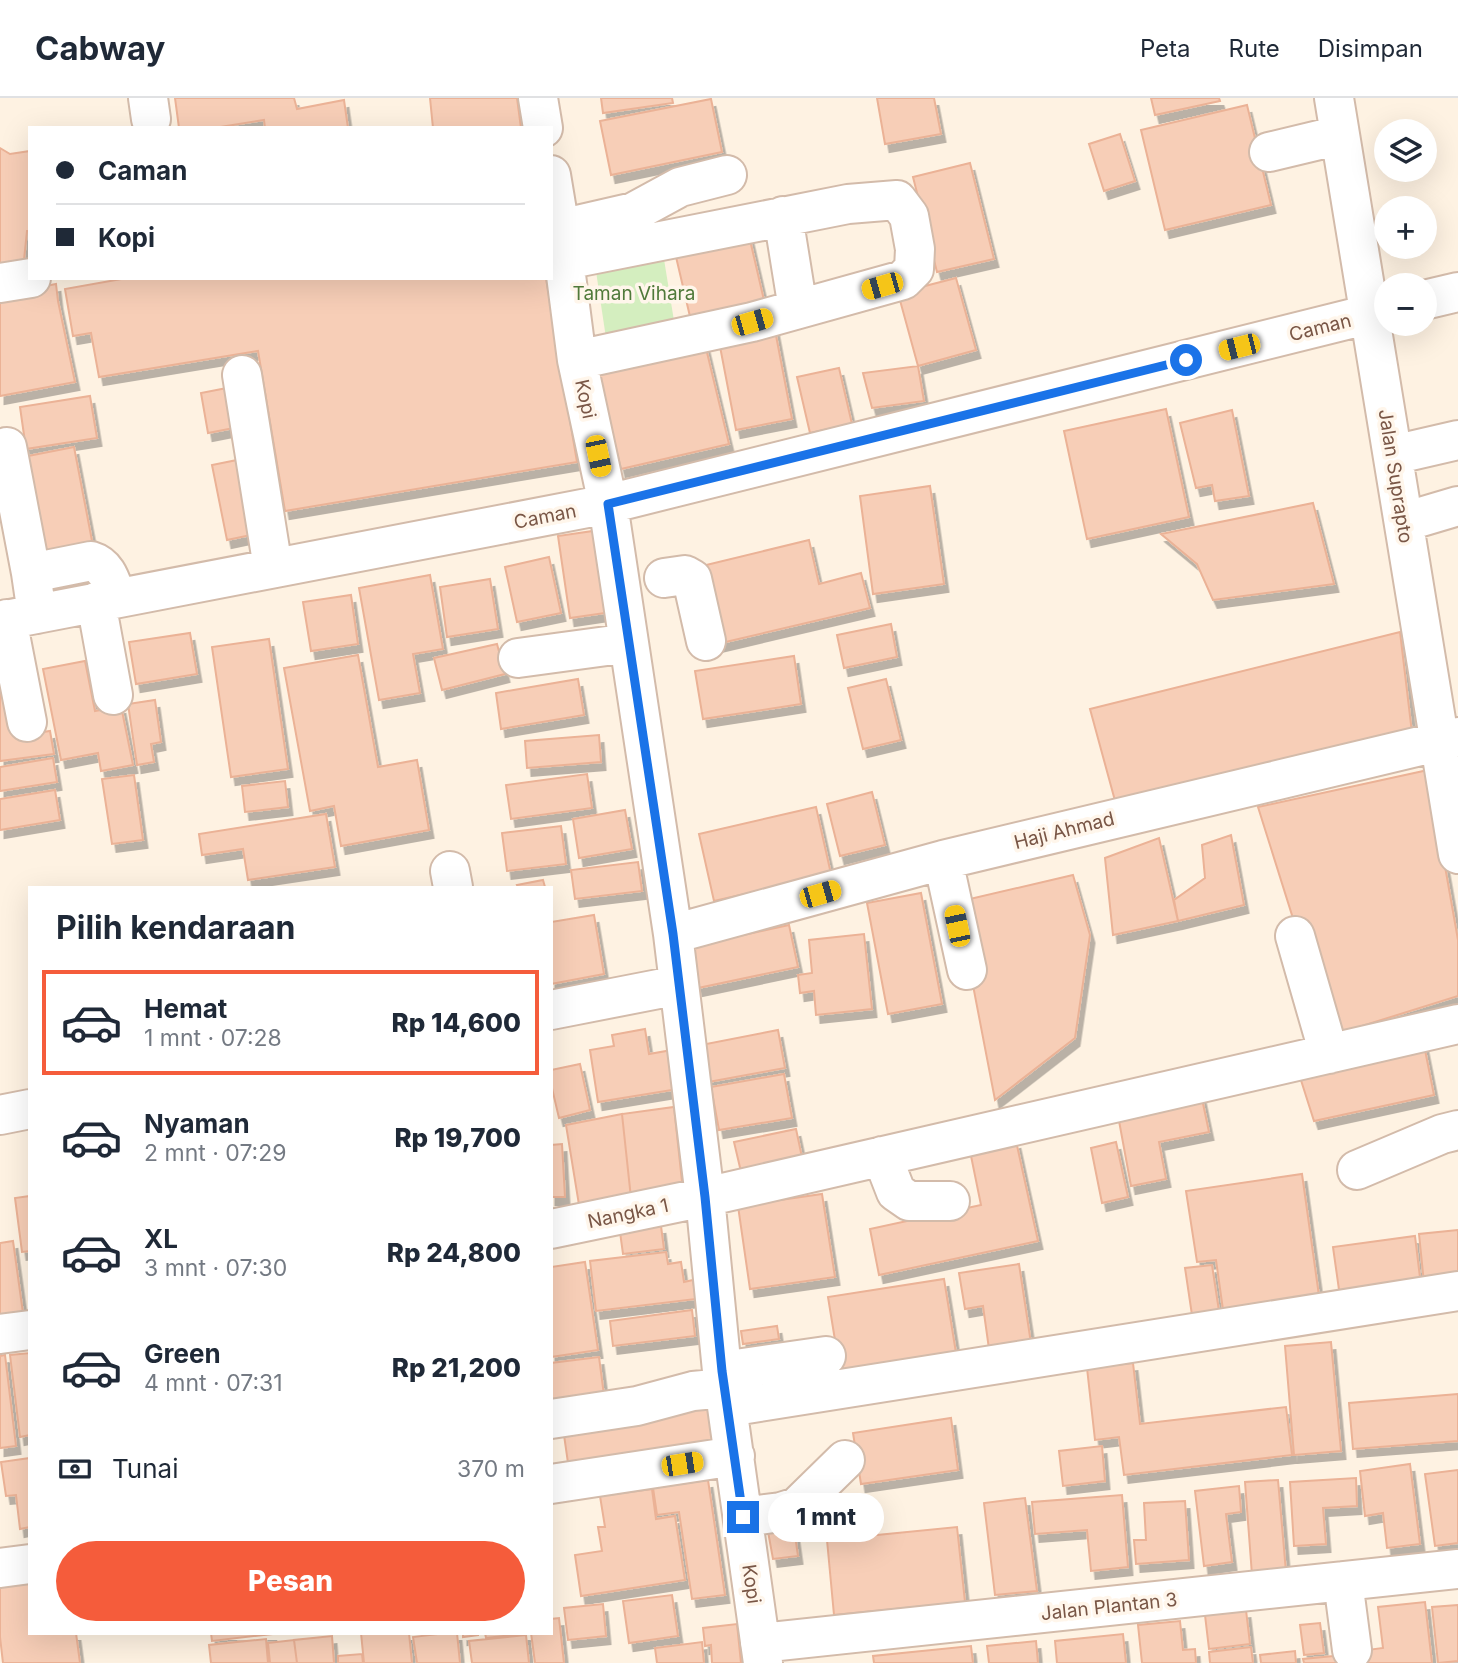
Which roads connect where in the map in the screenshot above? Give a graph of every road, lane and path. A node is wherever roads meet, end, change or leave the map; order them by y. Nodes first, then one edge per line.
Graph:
1 (538, 98) edge
2 (1338, 107) edge
3 (543, 126) edge
4 (1269, 152) dead end
5 (727, 175) dead end
6 (553, 186) edge
7 (783, 216) junction
8 (562, 245) junction
9 (28, 279) edge
10 (0, 283) edge
11 (1374, 292) edge
12 (1458, 292) edge
13 (1437, 297) edge
14 (798, 309) junction
15 (1374, 313) edge
16 (1381, 336) edge
17 (578, 360) junction
18 (242, 375) dead end
19 (1458, 440) edge
20 (7, 447) dead end
21 (1393, 455) junction
22 (608, 504) junction
23 (1458, 506) edge
24 (1404, 522) junction
25 (273, 568) junction
26 (31, 573) junction
27 (645, 581) junction
28 (107, 600) junction
29 (15, 618) edge
30 (706, 641) dead end
31 (629, 643) junction
32 (518, 658) dead end
33 (113, 695) dead end
34 (27, 722) dead end
35 (1448, 740) edge
36 (1458, 854) edge
37 (943, 860) junction
38 (673, 934) junction
39 (1295, 936) dead end
40 (967, 970) dead end
41 (679, 985) junction
42 (553, 1010) edge
43 (1458, 1024) edge
44 (1328, 1054) junction
45 (28, 1109) edge
46 (0, 1115) edge
47 (1458, 1130) edge
48 (882, 1156) junction
49 (1357, 1170) dead end
50 (705, 1197) junction
51 (950, 1201) dead end
52 (553, 1229) edge
53 (1458, 1292) edge
54 (28, 1330) edge
55 (0, 1334) edge
56 (826, 1356) dead end
57 (725, 1389) junction
58 (553, 1419) edge
59 (735, 1456) junction
60 (845, 1460) dead end
61 (553, 1484) edge
62 (743, 1517) junction
63 (28, 1563) edge
64 (0, 1568) edge
65 (1458, 1569) edge
66 (1343, 1581) junction
67 (1352, 1650) dead end
68 (762, 1653) edge

1 - 3 street
2 - 4 street
2 - 11 street, Jalan Suprapto
5 - 8 street
6 - 8 street, Kopi
7 - 8 street
7 - 14 street
7 - 14 street
8 - 17 street, Kopi
9 - 10 street
12 - 13 street
14 - 17 street
15 - 22 street, Caman
16 - 21 street, Jalan Suprapto
17 - 22 street, Kopi
18 - 25 street
19 - 21 street
20 - 26 street
21 - 24 street, Jalan Suprapto
22 - 25 street, Caman
22 - 27 street, Kopi
23 - 24 street
24 - 35 street, Jalan Suprapto
25 - 28 street, Caman
26 - 28 street
26 - 29 street
27 - 30 street
27 - 31 street, Kopi
28 - 29 street, Caman
28 - 33 street
29 - 34 street
31 - 32 street
31 - 38 street, Kopi
35 - 36 street, Jalan Suprapto
35 - 37 street, Haji Ahmad
37 - 38 street, Haji Ahmad
37 - 40 street
38 - 41 street, Kopi
39 - 44 street
41 - 42 street
41 - 50 street, Kopi
43 - 44 street, Nangka 1
44 - 48 street, Nangka 1
45 - 46 street
47 - 49 street
48 - 50 street, Nangka 1
48 - 51 street
50 - 52 street, Nangka 1
50 - 57 street, Kopi
53 - 57 street
54 - 55 street
56 - 57 street
57 - 58 street
57 - 59 street, Kopi
59 - 61 street
59 - 62 street, Kopi
60 - 62 street
62 - 68 street, Kopi
63 - 64 street
65 - 66 street, Jalan Plantan 3
66 - 67 street
66 - 68 street, Jalan Plantan 3

